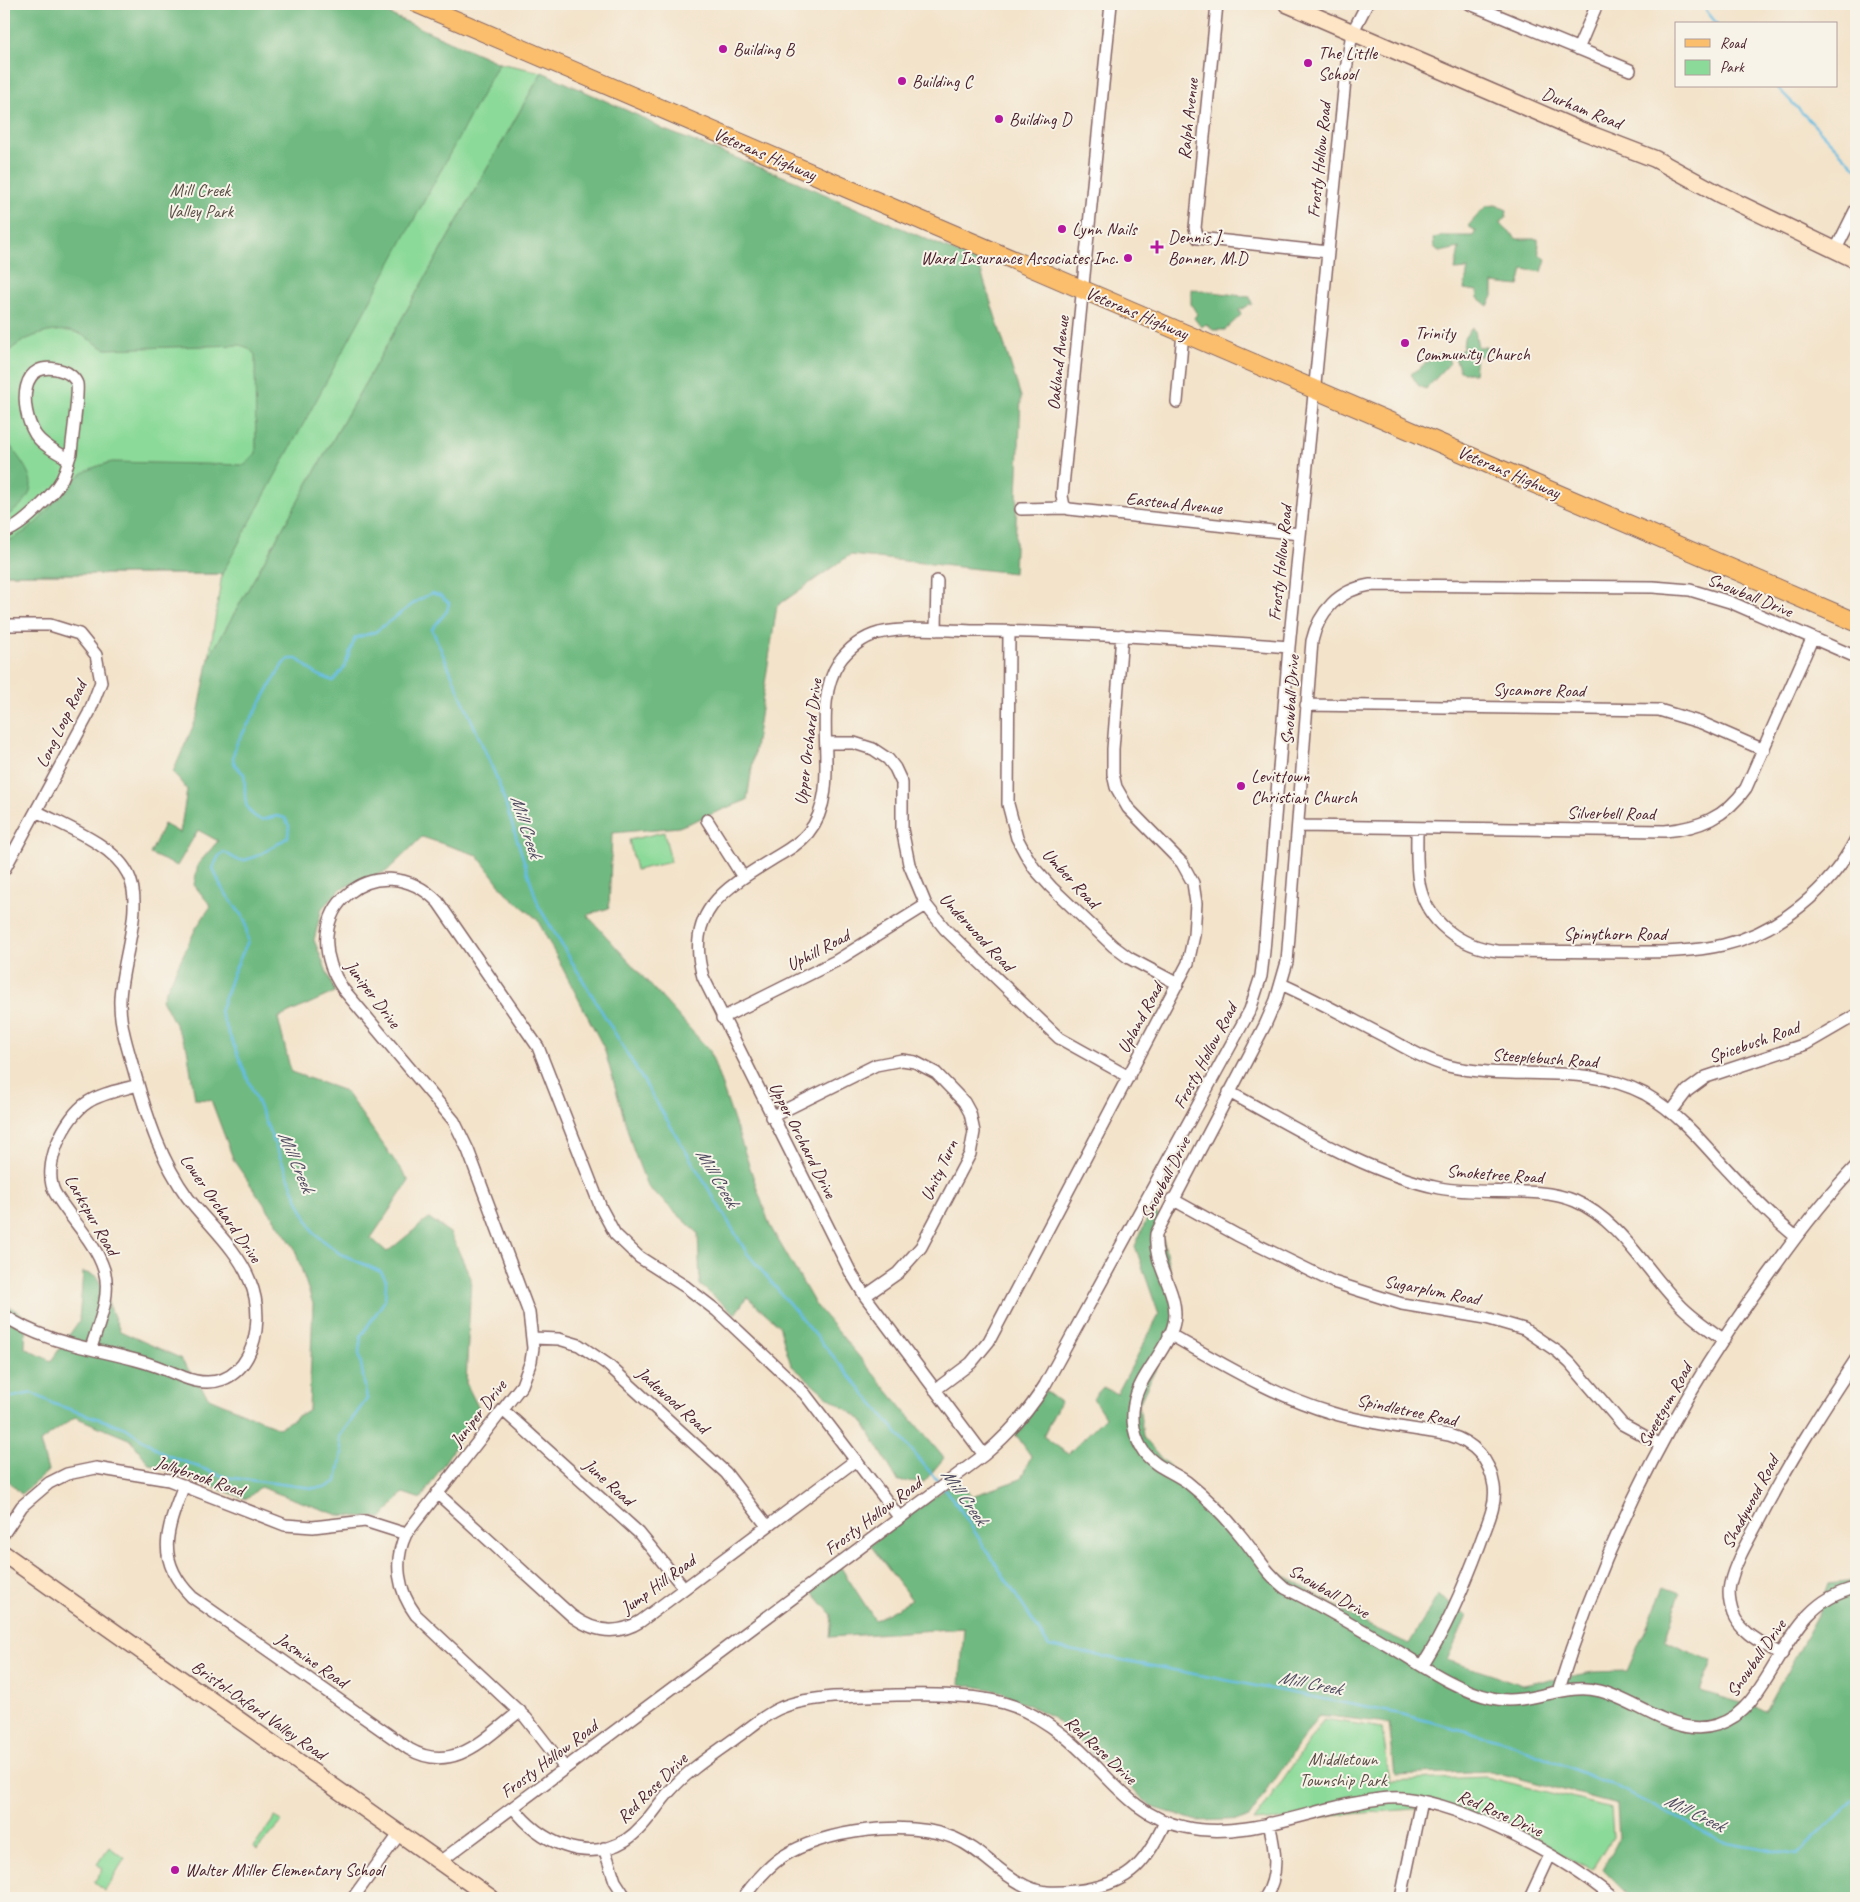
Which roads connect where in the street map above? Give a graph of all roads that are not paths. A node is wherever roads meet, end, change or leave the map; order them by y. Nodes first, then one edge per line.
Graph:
1 (418, 4) edge
2 (1111, 4) edge
3 (1217, 4) edge
4 (1287, 4) edge
5 (1367, 4) edge
6 (1470, 4) edge
7 (1597, 4) edge
8 (1352, 33) junction
9 (1578, 49) junction
10 (1630, 70) dead end
11 (1856, 209) edge
12 (1836, 249) junction
13 (1328, 252) junction
14 (1856, 260) edge
15 (1082, 289) junction
16 (1183, 332) junction
17 (1315, 389) junction
18 (1177, 402) dead end
19 (69, 459) junction
20 (1066, 508) junction
21 (1021, 509) dead end
22 (4, 532) edge
23 (1300, 534) junction
24 (937, 581) dead end
25 (1856, 622) edge
26 (4, 625) edge
27 (936, 630) junction
28 (1009, 631) junction
29 (1122, 635) junction
30 (1812, 639) junction
31 (1289, 647) junction
32 (1856, 657) edge
33 (1306, 705) junction
34 (826, 743) junction
35 (1764, 750) junction
36 (36, 811) junction
37 (707, 820) dead end
38 (1298, 826) junction
39 (1416, 829) junction
40 (1856, 839) edge
41 (4, 870) edge
42 (743, 877) junction
43 (926, 905) junction
44 (1178, 984) junction
45 (1281, 984) junction
46 (1856, 1015) edge
47 (722, 1018) junction
48 (1129, 1077) junction
49 (138, 1085) junction
50 (1229, 1092) junction
51 (1671, 1112) junction
52 (771, 1117) junction
53 (1856, 1166) edge
54 (1172, 1199) junction
55 (1796, 1237) junction
56 (865, 1296) junction
57 (4, 1315) edge
58 (1169, 1334) junction
59 (533, 1338) junction
60 (1724, 1340) junction
61 (91, 1348) junction
62 (1856, 1359) edge
63 (935, 1390) junction
64 (503, 1410) junction
65 (1661, 1445) junction
66 (984, 1455) junction
67 (856, 1460) junction
68 (184, 1485) junction
69 (437, 1493) junction
70 (899, 1517) junction
71 (767, 1526) junction
72 (4, 1533) edge
73 (406, 1534) junction
74 (4, 1554) edge
75 (684, 1588) junction
76 (1856, 1588) edge
77 (1782, 1655) junction
78 (1422, 1665) junction
79 (1558, 1692) junction
80 (520, 1711) junction
81 (566, 1768) junction
82 (1421, 1801) junction
83 (513, 1807) junction
84 (1165, 1822) junction
85 (1269, 1823) junction
86 (400, 1833) junction
87 (604, 1848) junction
88 (1550, 1856) junction
89 (441, 1861) junction
90 (359, 1896) edge
91 (491, 1898) edge
92 (626, 1898) edge
93 (743, 1898) edge
94 (1265, 1898) edge
95 (1401, 1898) edge
96 (1530, 1898) edge
97 (1613, 1898) edge

1 - 15 main road, Veterans Highway
2 - 15 street, Oakland Avenue
3 - 13 street, Ralph Avenue
4 - 8 main road, Durham Road
5 - 8 street, Frosty Hollow Road
6 - 9 street
7 - 9 street
8 - 12 main road, Durham Road
8 - 13 street, Frosty Hollow Road
9 - 10 street
11 - 12 street
12 - 14 main road, Durham Road
13 - 17 street, Frosty Hollow Road
15 - 16 main road, Veterans Highway
15 - 20 street, Oakland Avenue
16 - 17 main road, Veterans Highway
16 - 18 street
17 - 23 street, Frosty Hollow Road
17 - 25 main road, Veterans Highway
19 - 19 street
19 - 22 street
20 - 21 street, Eastend Avenue
20 - 23 street, Eastend Avenue
23 - 31 street, Frosty Hollow Road
24 - 27 street
26 - 36 street, Long Loop Road
27 - 28 street, Upper Orchard Drive
27 - 34 street, Upper Orchard Drive
28 - 29 street, Upper Orchard Drive
28 - 44 street, Umber Road
29 - 31 street, Upper Orchard Drive
29 - 44 street, Upland Road
30 - 32 street, Snowball Drive
30 - 33 street, Snowball Drive
30 - 35 street, Silverbell Road
31 - 66 street, Frosty Hollow Road
33 - 35 street, Sycamore Road
33 - 38 street, Snowball Drive
34 - 42 street, Upper Orchard Drive
34 - 43 street, Underwood Road
35 - 39 street, Silverbell Road
36 - 41 street, Long Loop Road
36 - 49 street, Lower Orchard Drive
37 - 42 street
38 - 39 street, Silverbell Road
38 - 45 street, Snowball Drive
39 - 40 street, Spinythorn Road
42 - 47 street, Upper Orchard Drive
43 - 47 street, Uphill Road
43 - 48 street, Underwood Road
44 - 48 street, Upland Road
45 - 50 street, Snowball Drive
45 - 51 street, Steeplebush Road
46 - 51 street, Spicebush Road
47 - 52 street, Upper Orchard Drive
48 - 63 street, Upland Road
49 - 61 street, Larkspur Road
49 - 61 street, Lower Orchard Drive
50 - 54 street, Snowball Drive
50 - 60 street, Smoketree Road
51 - 55 street, Steeplebush Road
52 - 56 street, Upper Orchard Drive
52 - 56 street, Unity Turn
53 - 55 street, Sweetgum Road
54 - 58 street, Snowball Drive
54 - 65 street, Sugarplum Road
55 - 60 street, Sweetgum Road
56 - 63 street, Upper Orchard Drive
57 - 61 street, Lower Orchard Drive
58 - 78 street, Snowball Drive
58 - 78 street, Spindletree Road
59 - 64 street, Juniper Drive
59 - 67 street, Juniper Drive
59 - 71 street, Jadewood Road
60 - 65 street, Sweetgum Road
62 - 77 street, Shadywood Road
63 - 66 street, Upper Orchard Drive
64 - 69 street, Juniper Drive
64 - 75 street, June Road
65 - 79 street, Sweetgum Road
66 - 70 street, Frosty Hollow Road
67 - 70 street, Juniper Drive
67 - 71 street, Jump Hill Road
68 - 72 street, Jollybrook Road
68 - 73 street, Jollybrook Road
68 - 80 street, Jasmine Road
69 - 73 street, Juniper Drive
69 - 75 street, Jump Hill Road
70 - 81 street, Frosty Hollow Road
71 - 75 street, Jump Hill Road
73 - 80 street, Juniper Drive
74 - 86 main road, Bristol-Oxford Valley Road
76 - 77 street, Snowball Drive
77 - 79 street, Snowball Drive
78 - 79 street, Snowball Drive
80 - 81 street, Juniper Drive
81 - 83 street, Frosty Hollow Road
82 - 85 street, Red Rose Drive
82 - 88 street, Red Rose Drive
82 - 95 street
83 - 87 street, Red Rose Drive
83 - 89 street, Frosty Hollow Road
84 - 85 street, Red Rose Drive
84 - 87 street, Red Rose Drive
84 - 93 street
85 - 94 street
86 - 89 main road, Bristol-Oxford Valley Road
86 - 90 street
87 - 92 street
88 - 96 street
88 - 97 street, Red Rose Drive
89 - 91 main road, Bristol-Oxford Valley Road

